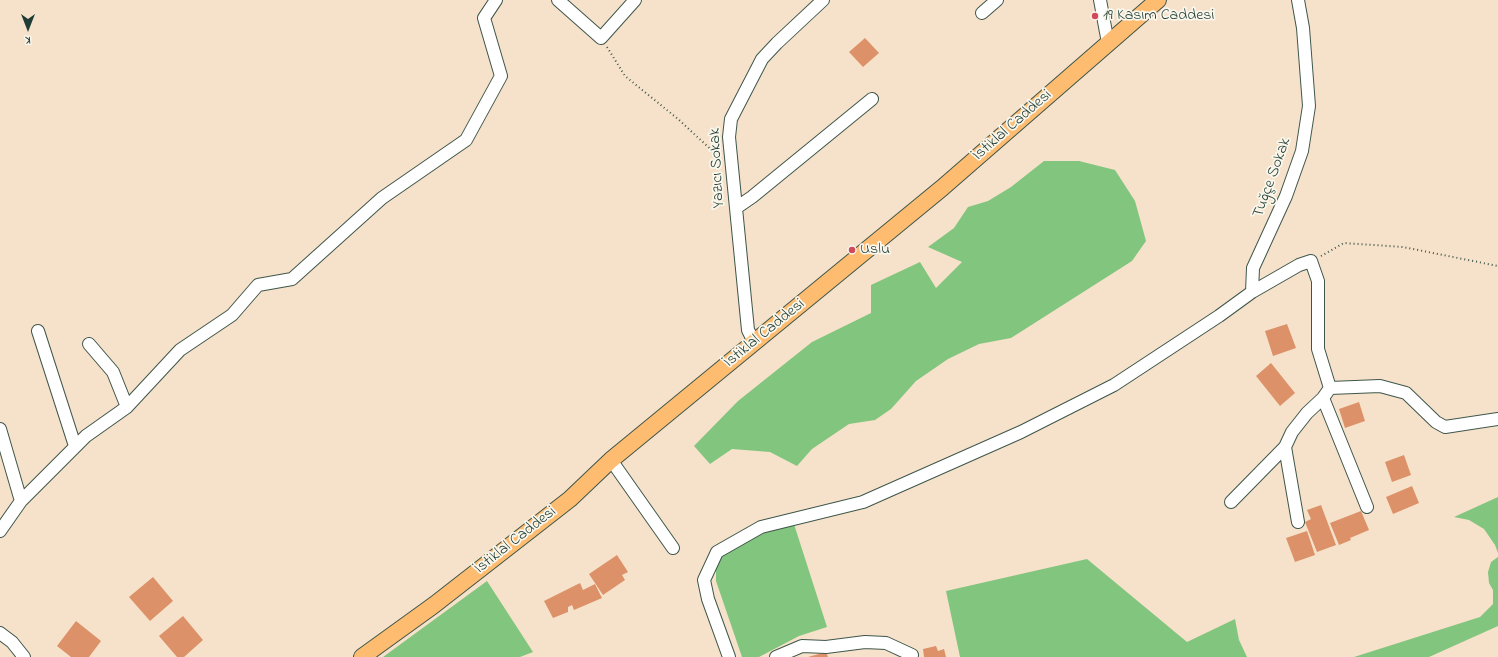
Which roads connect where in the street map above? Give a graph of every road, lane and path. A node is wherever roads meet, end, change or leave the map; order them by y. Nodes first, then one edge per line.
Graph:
1 (496, 0) edge
2 (558, 0) edge
3 (635, 0) edge
4 (823, 0) edge
5 (997, 0) edge
6 (1100, 0) edge
7 (1158, 0) edge
8 (1298, 0) edge
9 (982, 13) dead end
10 (601, 38) junction
11 (1108, 43) junction
12 (872, 99) dead end
13 (732, 170) junction
14 (736, 208) junction
15 (1311, 261) junction
16 (1498, 266) edge
17 (1252, 292) junction
18 (38, 331) dead end
19 (754, 342) junction
20 (89, 344) dead end
21 (1330, 388) junction
22 (1323, 398) junction
23 (126, 406) junction
24 (1498, 419) edge
25 (0, 429) edge
26 (75, 446) junction
27 (1285, 447) junction
28 (611, 460) junction
29 (21, 500) junction
30 (1231, 502) dead end
31 (1367, 507) dead end
32 (1298, 522) dead end
33 (0, 531) edge
34 (673, 548) dead end
35 (0, 633) edge
36 (912, 655) dead end
37 (24, 657) edge
38 (362, 657) edge
39 (729, 657) edge
40 (776, 657) edge

1 - 23 street
2 - 10 street
3 - 10 street
4 - 13 street, Yazıcı Sokak
5 - 9 street
6 - 11 street
7 - 11 main road, İstiklal Caddesi
8 - 17 street, Tuğçe Sokak
10 - 13 path
11 - 19 main road, İstiklal Caddesi
12 - 14 street
13 - 14 street, Yazıcı Sokak
14 - 19 street, Yazıcı Sokak
15 - 16 path
15 - 17 street
15 - 21 street
17 - 39 street
18 - 26 street
19 - 28 main road, İstiklal Caddesi
20 - 23 street
21 - 22 street
21 - 24 street
22 - 27 street
22 - 31 street
23 - 26 street
25 - 29 street
26 - 29 street
27 - 30 street
27 - 32 street
28 - 34 street
28 - 38 main road, İstiklal Caddesi
29 - 33 street
35 - 37 street
36 - 40 street

